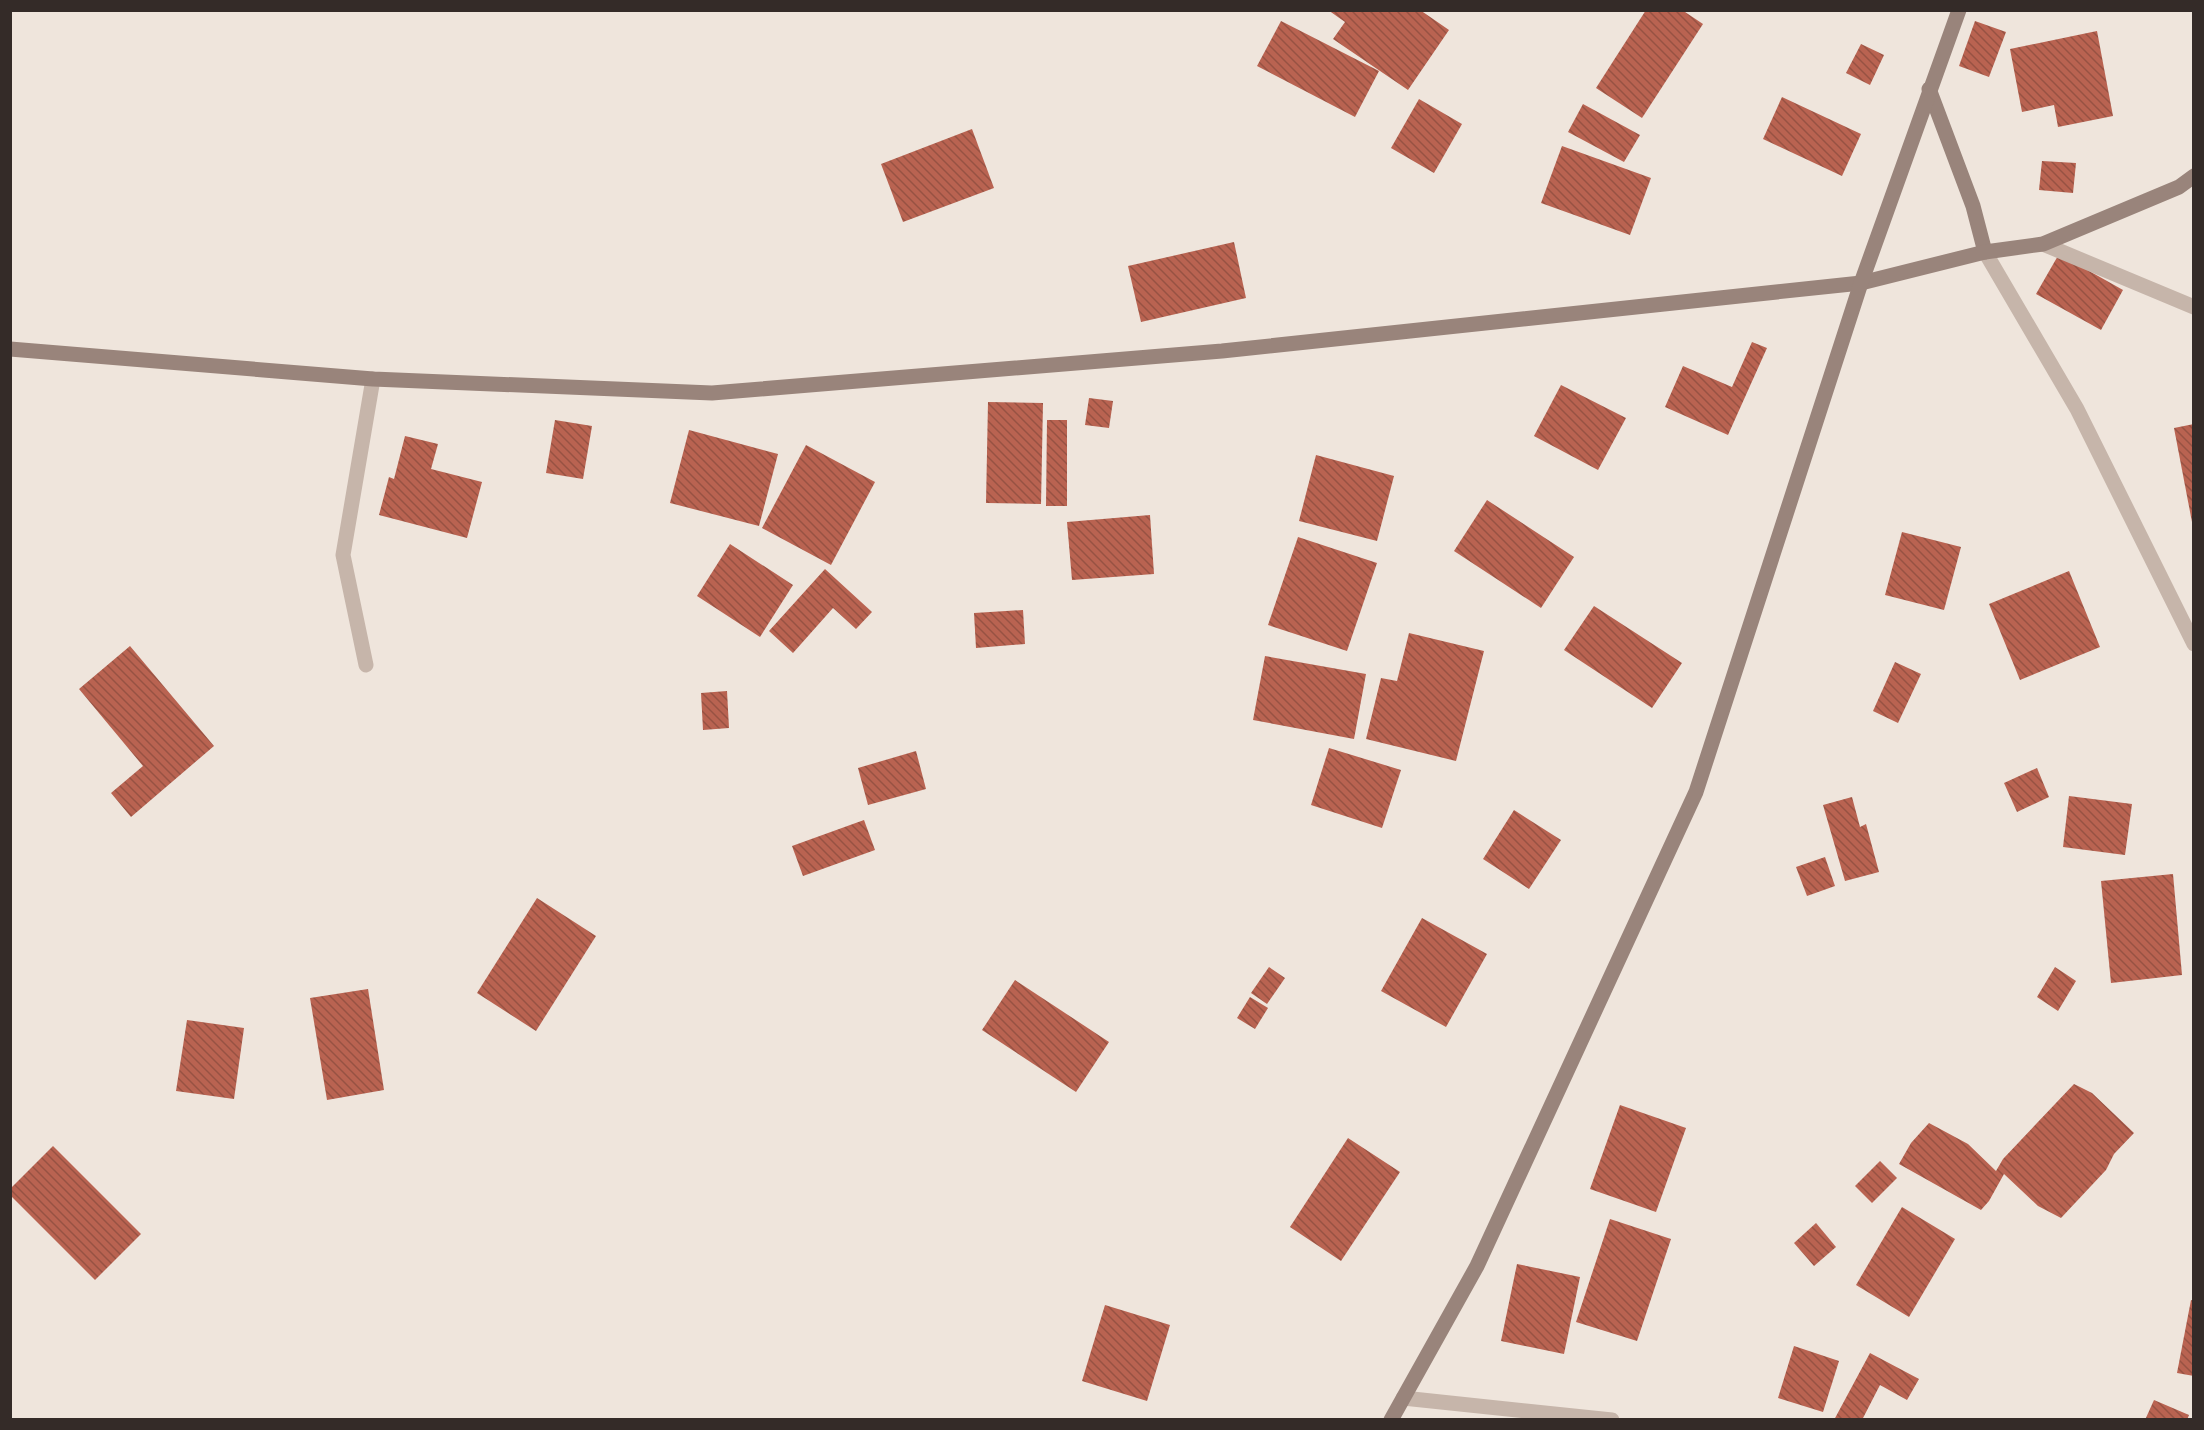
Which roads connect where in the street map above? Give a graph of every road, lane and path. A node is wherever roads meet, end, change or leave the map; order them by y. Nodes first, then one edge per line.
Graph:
1 (1959, 10) edge
2 (1929, 89) junction
3 (2193, 176) edge
4 (2043, 244) junction
5 (1984, 252) junction
6 (1861, 284) junction
7 (2193, 307) edge
8 (10, 349) edge
9 (373, 379) junction
10 (2193, 645) edge
11 (366, 665) dead end
12 (1403, 1398) junction
13 (1391, 1419) edge
14 (1612, 1419) edge

1 - 2 street
2 - 5 street
2 - 6 street
3 - 4 street
4 - 5 street
4 - 7 street
5 - 6 street
5 - 10 street
6 - 9 street
6 - 12 street
8 - 9 street
9 - 11 street
12 - 13 street
12 - 14 street

